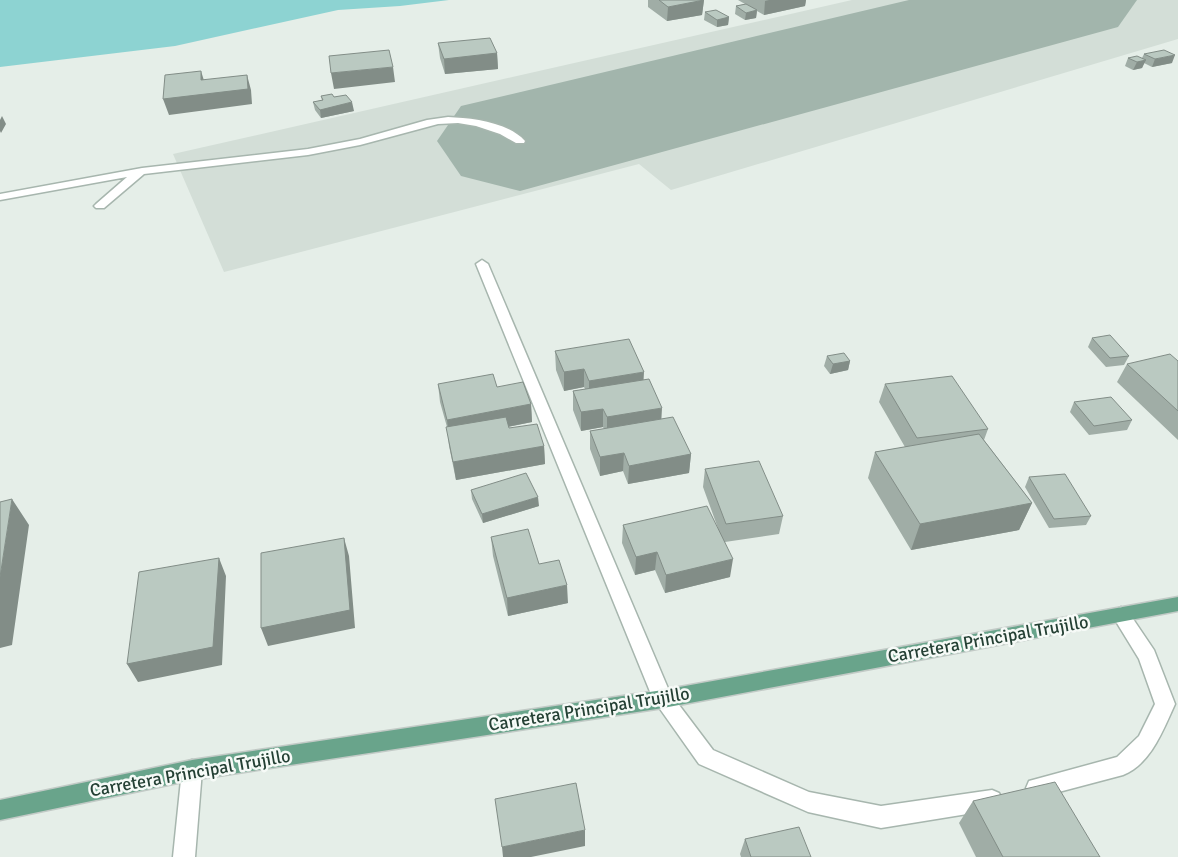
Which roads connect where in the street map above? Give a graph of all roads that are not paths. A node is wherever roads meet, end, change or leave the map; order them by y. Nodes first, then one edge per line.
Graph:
1 (520, 141) dead end
2 (143, 171) junction
3 (0, 198) edge
4 (100, 206) dead end
5 (482, 264) dead end
6 (1178, 604) edge
7 (1121, 615) junction
8 (662, 699) junction
9 (192, 770) junction
10 (0, 810) edge
11 (184, 857) edge

1 - 2 street
2 - 3 street
2 - 4 street
5 - 8 street
6 - 7 main road, Carretera Principal Trujillo
7 - 8 main road, Carretera Principal Trujillo
7 - 8 street
8 - 9 main road, Carretera Principal Trujillo
9 - 10 main road, Carretera Principal Trujillo
9 - 11 street

